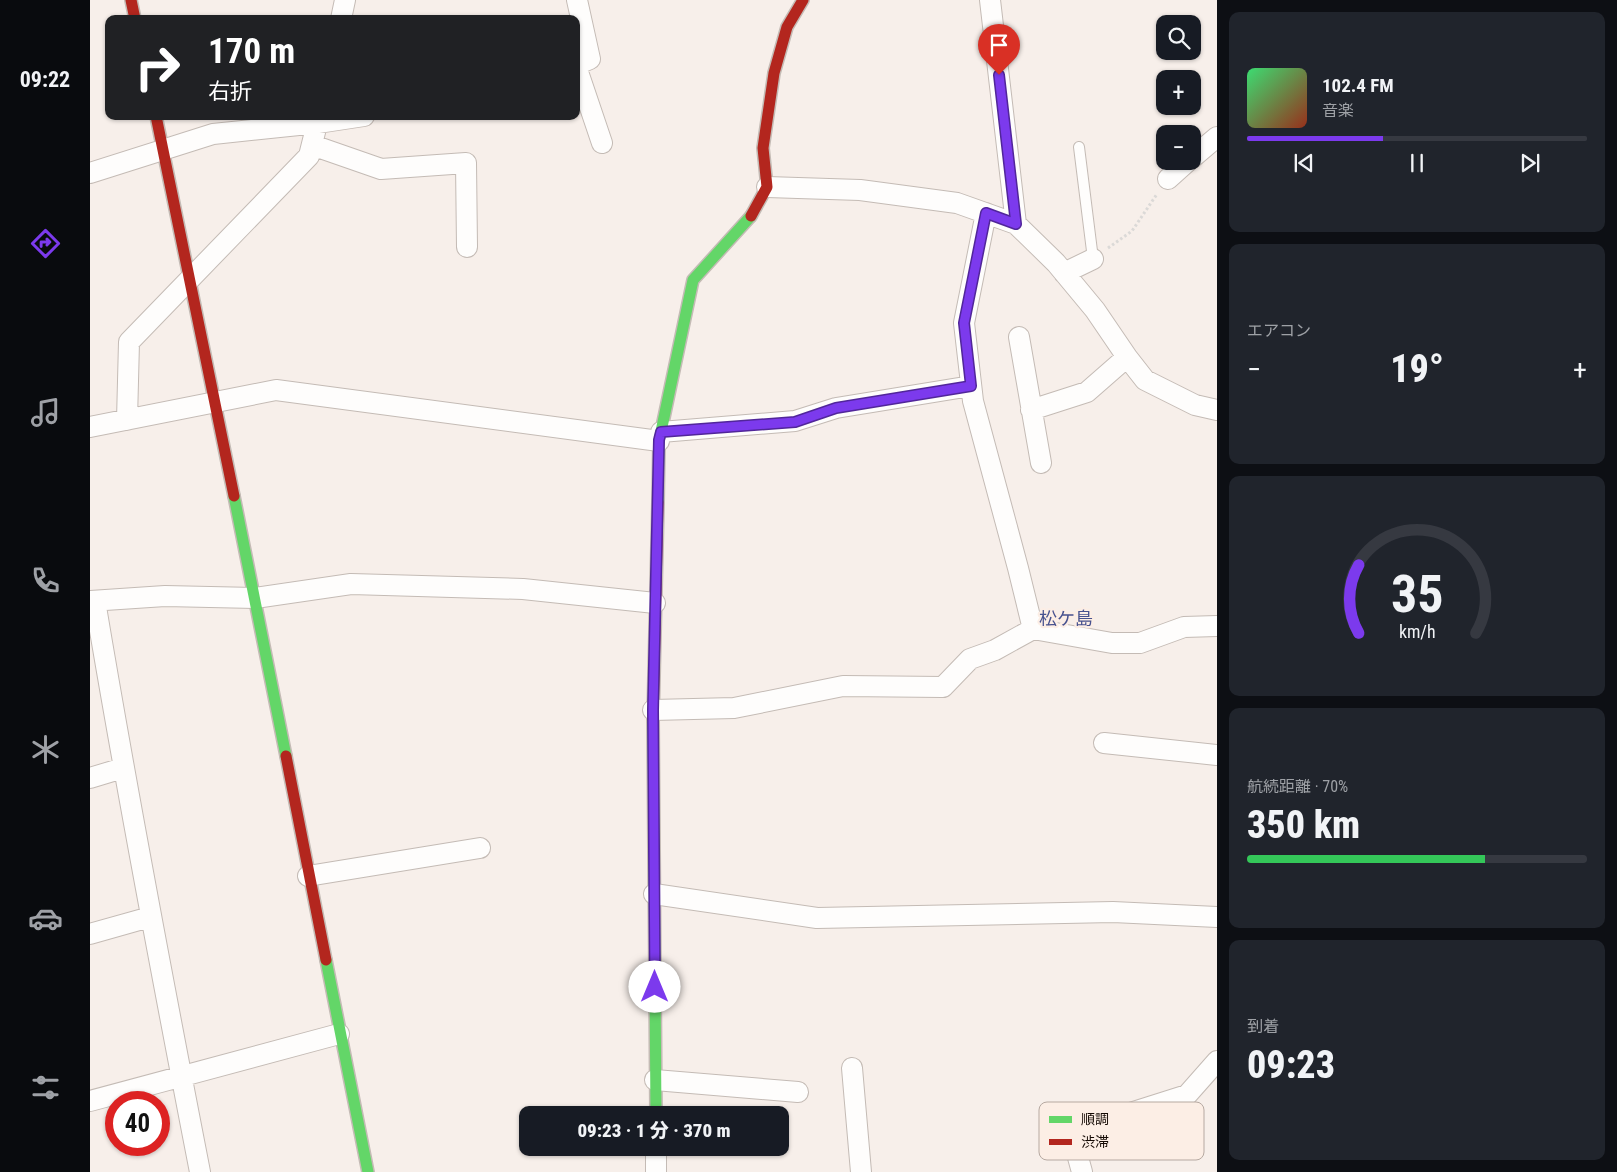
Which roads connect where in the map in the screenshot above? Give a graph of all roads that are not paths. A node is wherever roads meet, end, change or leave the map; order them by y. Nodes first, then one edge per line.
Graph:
1 (131, 0) edge
2 (345, 0) edge
3 (577, 0) edge
4 (803, 0) edge
5 (990, 0) edge
6 (134, 15) edge
7 (342, 15) edge
8 (580, 63) edge
9 (580, 77) edge
10 (157, 120) edge
11 (318, 120) edge
12 (1217, 137) edge
13 (602, 143) dead end
14 (312, 145) junction
15 (1079, 147) dead end
16 (164, 150) junction
17 (1201, 150) edge
18 (1178, 170) edge
19 (90, 173) edge
20 (1168, 179) road end
21 (767, 187) junction
22 (986, 213) junction
23 (1016, 224) junction
24 (468, 247) dead end
25 (1093, 258) joint
26 (1064, 273) junction
27 (190, 279) junction
28 (1019, 336) dead end
29 (1127, 357) junction
30 (971, 386) junction
31 (216, 403) junction
32 (1032, 410) junction
33 (1217, 410) edge
34 (127, 420) junction
35 (90, 427) edge
36 (660, 436) junction
37 (1041, 463) dead end
38 (255, 598) junction
39 (93, 601) edge
40 (655, 603) junction
41 (1217, 626) edge
42 (1033, 630) junction
43 (653, 710) junction
44 (1104, 743) dead end
45 (1217, 755) edge
46 (123, 768) junction
47 (90, 778) edge
48 (480, 848) dead end
49 (308, 876) junction
50 (654, 894) junction
51 (150, 917) junction
52 (1217, 917) edge
53 (90, 934) edge
54 (339, 1034) junction
55 (1217, 1061) edge
56 (852, 1068) dead end
57 (181, 1076) junction
58 (656, 1080) junction
59 (798, 1092) dead end
60 (90, 1101) edge
61 (1165, 1102) edge
62 (656, 1106) edge
63 (656, 1156) edge
64 (200, 1172) edge
65 (368, 1172) edge
66 (656, 1172) edge
67 (861, 1172) edge

1 - 6 street
2 - 7 street
3 - 8 street
4 - 21 street
5 - 23 street
9 - 13 street
10 - 16 street
11 - 14 street
11 - 16 street
12 - 17 street
14 - 24 street
14 - 27 street
15 - 25 lane
16 - 19 street
16 - 27 street
18 - 20 street
21 - 22 street
21 - 36 street
22 - 23 street
22 - 30 street
23 - 26 street
25 - 26 street
26 - 29 street
27 - 31 street
27 - 34 street
28 - 32 street
29 - 32 street
29 - 33 street
30 - 36 street
30 - 42 street
31 - 34 street
31 - 36 street
31 - 38 street
32 - 37 street
34 - 35 street
36 - 40 street
38 - 39 street
38 - 40 street
38 - 49 street
39 - 46 street
40 - 43 street
41 - 42 street
42 - 43 street
43 - 50 street
44 - 45 street
46 - 47 street
46 - 51 street
48 - 49 street
49 - 54 street
50 - 52 street
50 - 58 street
51 - 53 street
51 - 57 street
54 - 57 street
54 - 65 street
55 - 61 street
56 - 67 street
57 - 60 street
57 - 64 street
58 - 59 street
58 - 62 street
63 - 66 street

